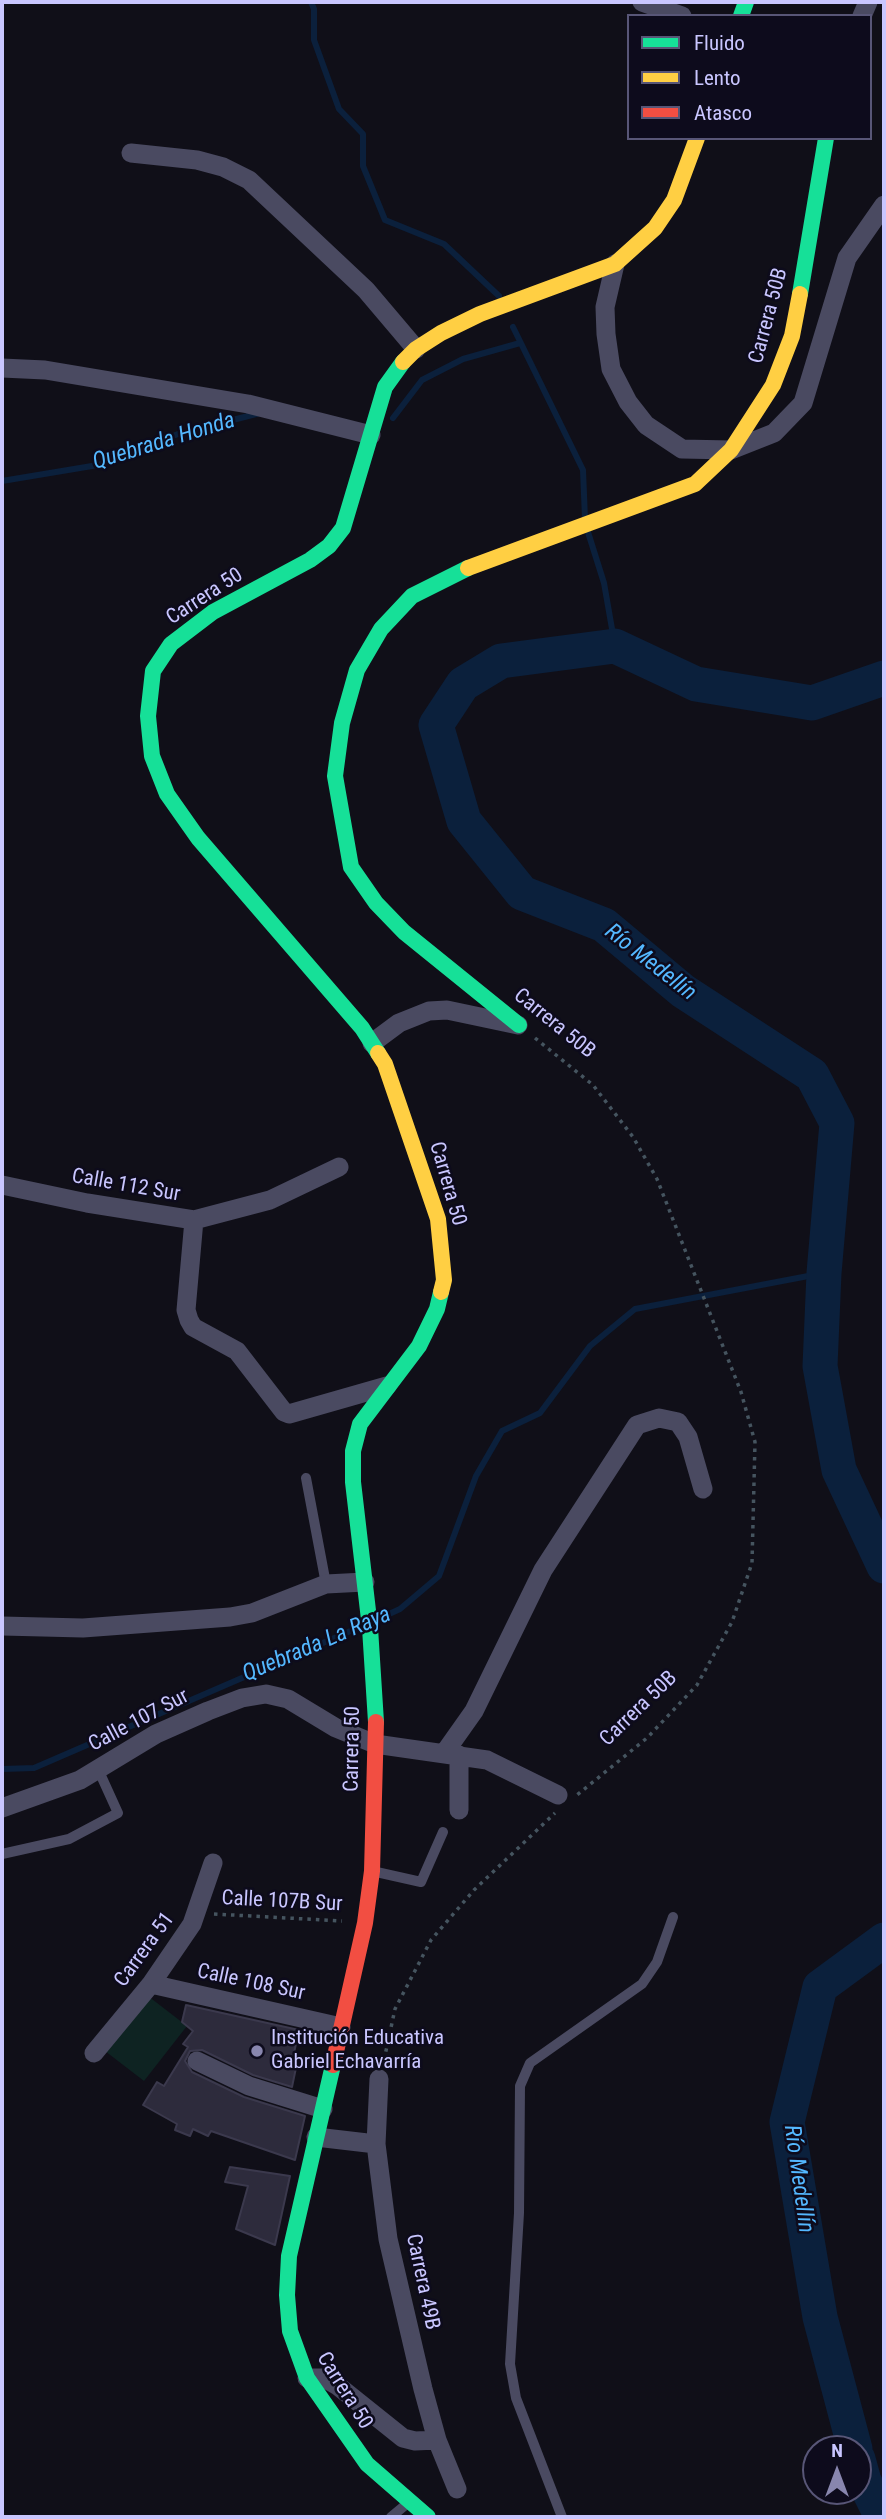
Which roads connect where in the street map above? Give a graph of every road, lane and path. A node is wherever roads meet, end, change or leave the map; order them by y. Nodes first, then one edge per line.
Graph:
1 (642, 2) edge
2 (676, 14) edge
3 (695, 140) edge
4 (826, 140) edge
5 (131, 153) dead end
6 (884, 205) edge
7 (615, 264) junction
8 (416, 349) junction
9 (2, 368) edge
10 (371, 435) junction
11 (732, 450) junction
12 (519, 1026) junction
13 (372, 1043) junction
14 (339, 1167) dead end
15 (2, 1185) edge
16 (194, 1220) junction
17 (387, 1386) junction
18 (306, 1478) dead end
19 (704, 1489) dead end
20 (365, 1582) junction
21 (326, 1584) junction
22 (2, 1626) edge
23 (375, 1744) junction
24 (452, 1754) junction
25 (98, 1769) junction
26 (564, 1800) junction
27 (2, 1808) edge
28 (459, 1810) dead end
29 (443, 1832) dead end
30 (2, 1854) edge
31 (213, 1863) dead end
32 (372, 1871) junction
33 (198, 1913) junction
34 (673, 1917) dead end
35 (365, 1923) junction
36 (150, 1984) junction
37 (341, 2027) junction
38 (94, 2053) dead end
39 (197, 2061) dead end
40 (379, 2079) joint
41 (323, 2109) junction
42 (316, 2137) junction
43 (376, 2144) junction
44 (307, 2378) junction
45 (437, 2440) junction
46 (457, 2489) dead end
47 (409, 2502) junction
48 (391, 2517) edge
49 (428, 2517) edge
50 (562, 2517) edge

1 - 2 street
3 - 7 main road, Carrera 50
4 - 11 main road, Carrera 50B
5 - 8 street
6 - 11 street
7 - 8 main road, Carrera 50
7 - 11 street
8 - 10 main road, Carrera 50
9 - 10 street
10 - 13 main road, Carrera 50
11 - 12 main road, Carrera 50B
12 - 13 street
12 - 26 path, Carrera 50B
13 - 17 main road, Carrera 50
14 - 16 street
15 - 16 street, Calle 112 Sur
16 - 17 street, Calle 112 Sur
17 - 20 main road, Carrera 50
18 - 21 lane
19 - 24 street
20 - 21 street
20 - 23 main road, Carrera 50
21 - 22 street
23 - 24 street, Calle 107 Sur
23 - 25 street, Calle 107 Sur
23 - 32 main road, Carrera 50
24 - 26 street, Calle 107 Sur
24 - 28 street
25 - 27 street, Calle 107 Sur
25 - 30 lane
26 - 40 path, Carrera 50B
29 - 32 lane
31 - 33 street, Carrera 51
32 - 35 main road, Carrera 50
33 - 35 path, Calle 107B Sur
33 - 36 street, Carrera 51
34 - 50 lane
35 - 37 main road, Carrera 50
36 - 37 street, Calle 108 Sur
36 - 38 street, Carrera 51
37 - 41 main road, Carrera 50
39 - 41 street
40 - 43 street, Carrera 49B
41 - 42 main road, Carrera 50
42 - 43 street
42 - 44 main road, Carrera 50
43 - 45 street, Carrera 49B
44 - 45 street
44 - 47 main road, Carrera 50
45 - 46 street, Carrera 49B
47 - 48 lane
47 - 49 main road, Carrera 50

